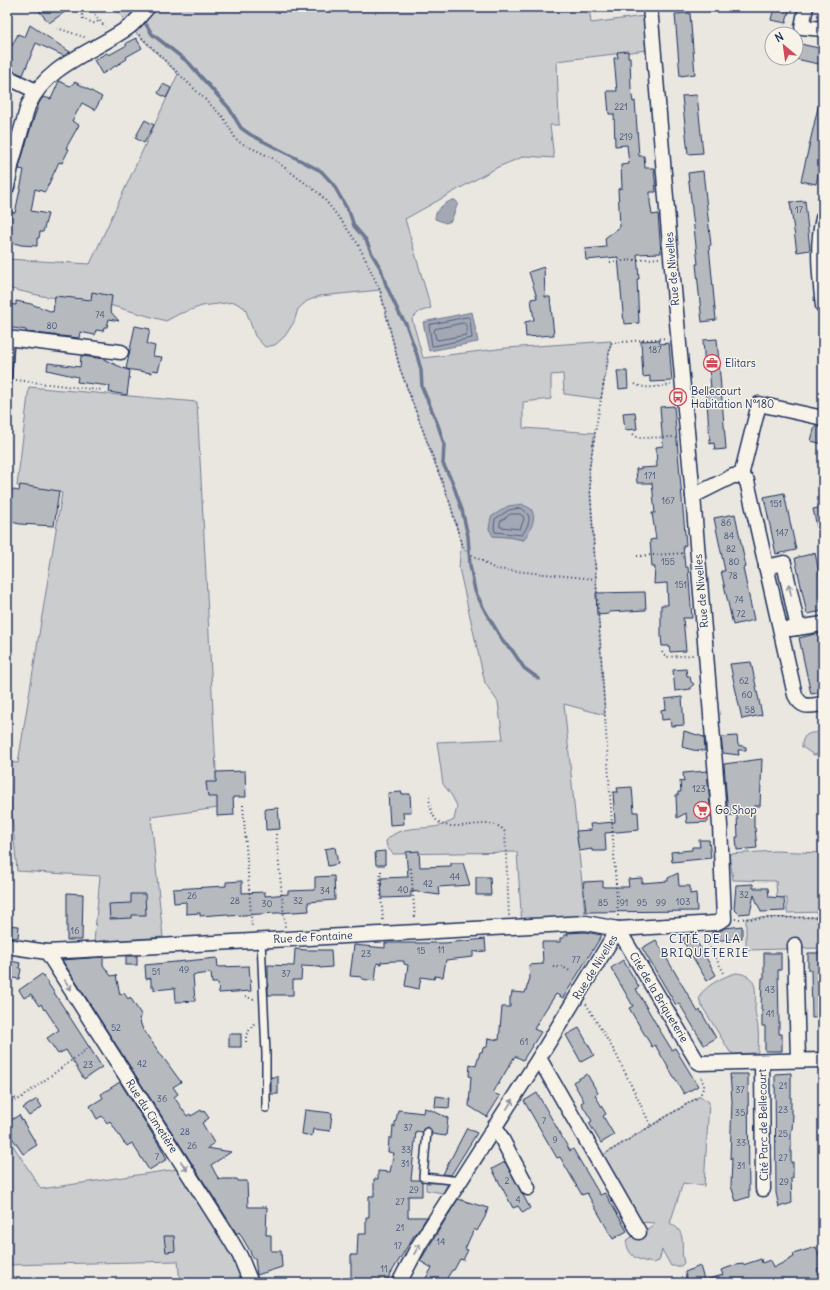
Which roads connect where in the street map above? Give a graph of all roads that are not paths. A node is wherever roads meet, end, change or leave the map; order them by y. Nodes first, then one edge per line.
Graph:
1 (148, 7) edge
2 (650, 7) edge
3 (806, 7) edge
4 (823, 29) edge
5 (7, 77) edge
6 (36, 90) junction
7 (7, 187) edge
8 (823, 218) edge
9 (823, 306) edge
10 (9, 339) edge
11 (121, 352) dead end
12 (7, 379) edge
13 (7, 383) edge
14 (823, 418) edge
15 (741, 476) junction
16 (693, 496) junction
17 (766, 567) junction
18 (823, 624) edge
19 (798, 628) junction
20 (781, 631) junction
21 (823, 704) edge
22 (618, 929) junction
23 (257, 940) junction
24 (795, 945) dead end
25 (7, 946) edge
26 (47, 952) junction
27 (539, 1058) junction
28 (798, 1060) junction
29 (823, 1060) edge
30 (762, 1062) junction
31 (700, 1063) joint
32 (266, 1108) dead end
33 (495, 1126) junction
34 (427, 1132) dead end
35 (461, 1181) junction
36 (528, 1188) dead end
37 (763, 1189) dead end
38 (639, 1232) dead end
39 (251, 1283) edge
40 (399, 1283) edge

1 - 6 street
2 - 16 street, Rue de Nivelles
3 - 4 street
5 - 6 street
6 - 7 street
8 - 9 street
10 - 11 street
10 - 12 lane
12 - 13 lane
14 - 15 street
15 - 16 street
15 - 17 street
16 - 22 street, Rue de Nivelles
19 -> 17 street
17 - 20 street
18 - 19 street
19 - 20 street
20 - 21 street
22 - 23 street, Rue de Fontaine
22 - 27 street, Rue de Nivelles
22 - 31 street, Cité de la Briqueterie
23 - 26 street, Rue de Fontaine
23 - 32 lane
24 - 28 street
25 - 26 street, Rue de Fontaine
26 -> 39 street, Rue du Cimetière
33 -> 27 street, Rue de Nivelles
27 - 38 street
28 - 29 street, Cité Parc de Bellecourt
28 - 30 street, Cité Parc de Bellecourt
30 - 31 street, Cité Parc de Bellecourt
30 - 37 street, Cité Parc de Bellecourt
33 - 35 street, Rue de Nivelles
33 - 36 street
34 - 35 lane
40 -> 35 street, Rue de Nivelles

